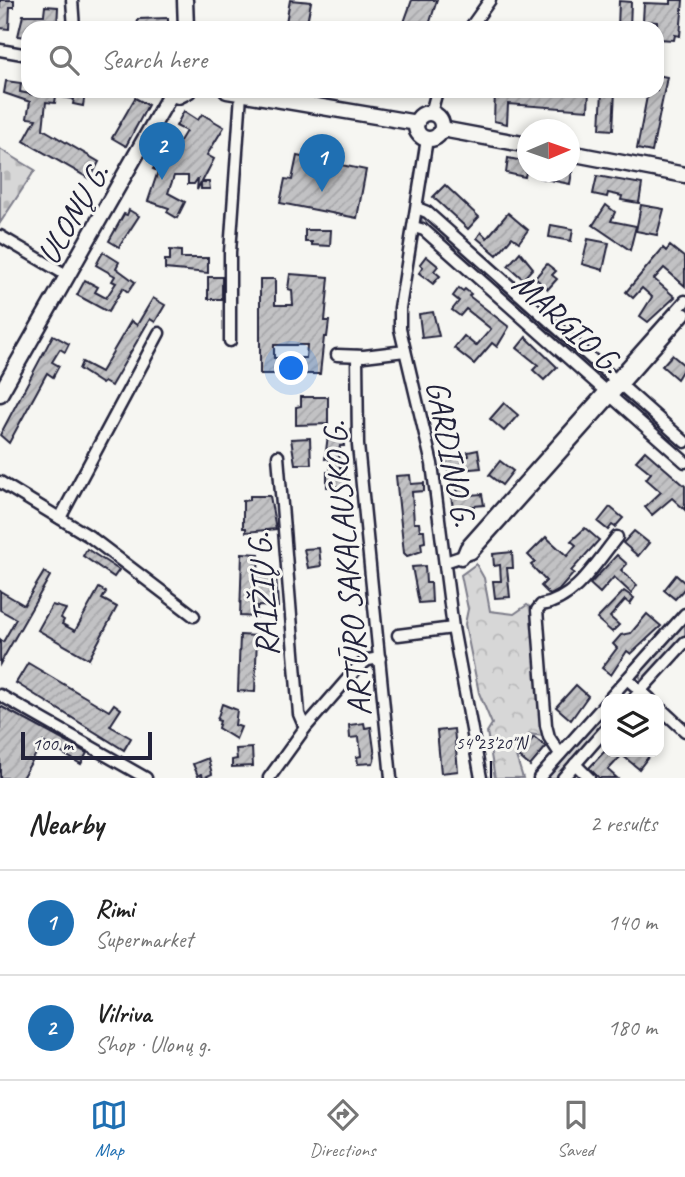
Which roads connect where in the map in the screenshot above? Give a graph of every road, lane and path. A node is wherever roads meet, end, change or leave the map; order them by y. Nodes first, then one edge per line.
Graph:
1 (72, 0) edge
2 (185, 0) edge
3 (490, 0) edge
4 (74, 21) edge
5 (186, 21) edge
6 (475, 21) edge
7 (0, 50) edge
8 (21, 54) edge
9 (164, 98) edge
10 (234, 98) edge
11 (269, 98) edge
12 (435, 98) edge
13 (431, 113) junction
14 (417, 123) junction
15 (442, 129) junction
16 (427, 139) junction
17 (517, 143) edge
18 (580, 155) edge
19 (685, 175) edge
20 (417, 208) junction
21 (414, 227) junction
22 (0, 236) edge
23 (68, 276) junction
24 (685, 301) edge
25 (685, 314) edge
26 (159, 333) dead end
27 (230, 341) dead end
28 (405, 351) junction
29 (337, 355) dead end
30 (357, 356) junction
31 (619, 381) junction
32 (609, 393) junction
33 (0, 394) edge
34 (685, 442) edge
35 (278, 456) dead end
36 (685, 462) edge
37 (0, 482) edge
38 (60, 518) junction
39 (617, 537) dead end
40 (445, 562) junction
41 (685, 614) edge
42 (194, 616) dead end
43 (453, 628) junction
44 (398, 635) dead end
45 (685, 642) edge
46 (380, 658) junction
47 (627, 679) junction
48 (614, 694) edge
49 (636, 694) edge
50 (638, 694) edge
51 (0, 695) edge
52 (601, 709) edge
53 (664, 712) edge
54 (305, 728) junction
55 (685, 731) edge
56 (601, 735) edge
57 (560, 754) junction
58 (575, 764) junction
59 (146, 778) edge
60 (269, 778) edge
61 (391, 778) edge
62 (481, 778) edge
63 (539, 778) edge
64 (563, 778) edge
65 (589, 778) edge

1 - 4 street
2 - 5 main road
3 - 6 street
7 - 8 street
9 - 23 main road, ULONŲ G.
10 - 27 street
11 - 14 main road
12 - 13 street
13 - 14 main road
13 - 15 main road
14 - 16 main road
15 - 16 main road
15 - 17 main road
16 - 20 street, GARDINO G.
18 - 19 main road
20 - 21 street, GARDINO G.
20 - 31 street, MARGIO G.
21 - 28 street, GARDINO G.
21 - 32 street, MARGIO G.
22 - 23 street
23 - 33 main road, ULONŲ G.
24 - 31 street
25 - 31 street
26 - 38 street
28 - 30 street
28 - 40 street, GARDINO G.
29 - 30 street
30 - 46 street, ARTŪRO SAKALAUSKO G.
31 - 32 street
31 - 34 street, MARGIO G.
32 - 36 street, MARGIO G.
32 - 40 street
35 - 54 street, RAIŽIŲ G.
37 - 38 street
38 - 42 street
39 - 57 street
40 - 43 street, GARDINO G.
41 - 47 street
43 - 44 street
43 - 62 street, GARDINO G.
45 - 50 street
46 - 54 street
46 - 61 street, ARTŪRO SAKALAUSKO G.
47 - 48 street
47 - 49 street
51 - 59 street
52 - 57 street
53 - 55 street
54 - 60 street
56 - 58 street
57 - 63 street
58 - 64 street
58 - 65 street

